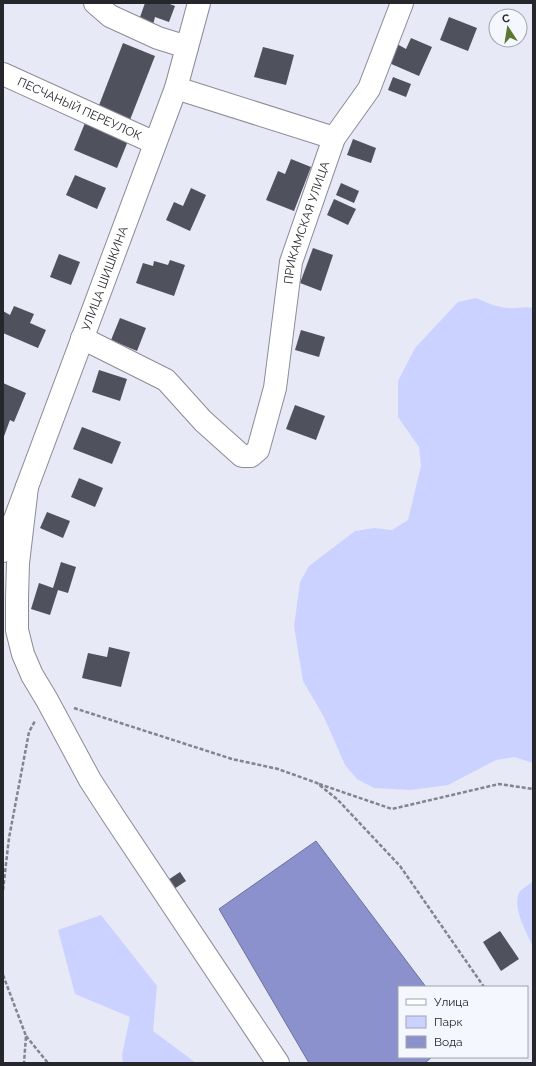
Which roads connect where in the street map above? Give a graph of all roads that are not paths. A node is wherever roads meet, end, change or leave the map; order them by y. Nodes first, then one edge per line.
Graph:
1 (95, 3) edge
2 (199, 3) edge
3 (402, 3) edge
4 (187, 47) junction
5 (6, 80) edge
6 (176, 88) junction
7 (334, 138) junction
8 (155, 143) junction
9 (82, 338) junction
10 (27, 487) junction
11 (3, 551) edge
12 (278, 1063) edge

1 - 4 street
2 - 4 street, УЛИЦА ШИШКИНА
3 - 7 street, ПРИКАМСКАЯ УЛИЦА
4 - 6 street, УЛИЦА ШИШКИНА
5 - 8 street, ПЕСЧАНЫЙ ПЕРЕУЛОК
6 - 7 street
6 - 8 street, УЛИЦА ШИШКИНА
7 - 9 street, ПРИКАМСКАЯ УЛИЦА
8 - 9 street, УЛИЦА ШИШКИНА
9 - 10 street, УЛИЦА ШИШКИНА
10 - 11 street, УЛИЦА ШИШКИНА
10 - 12 street

